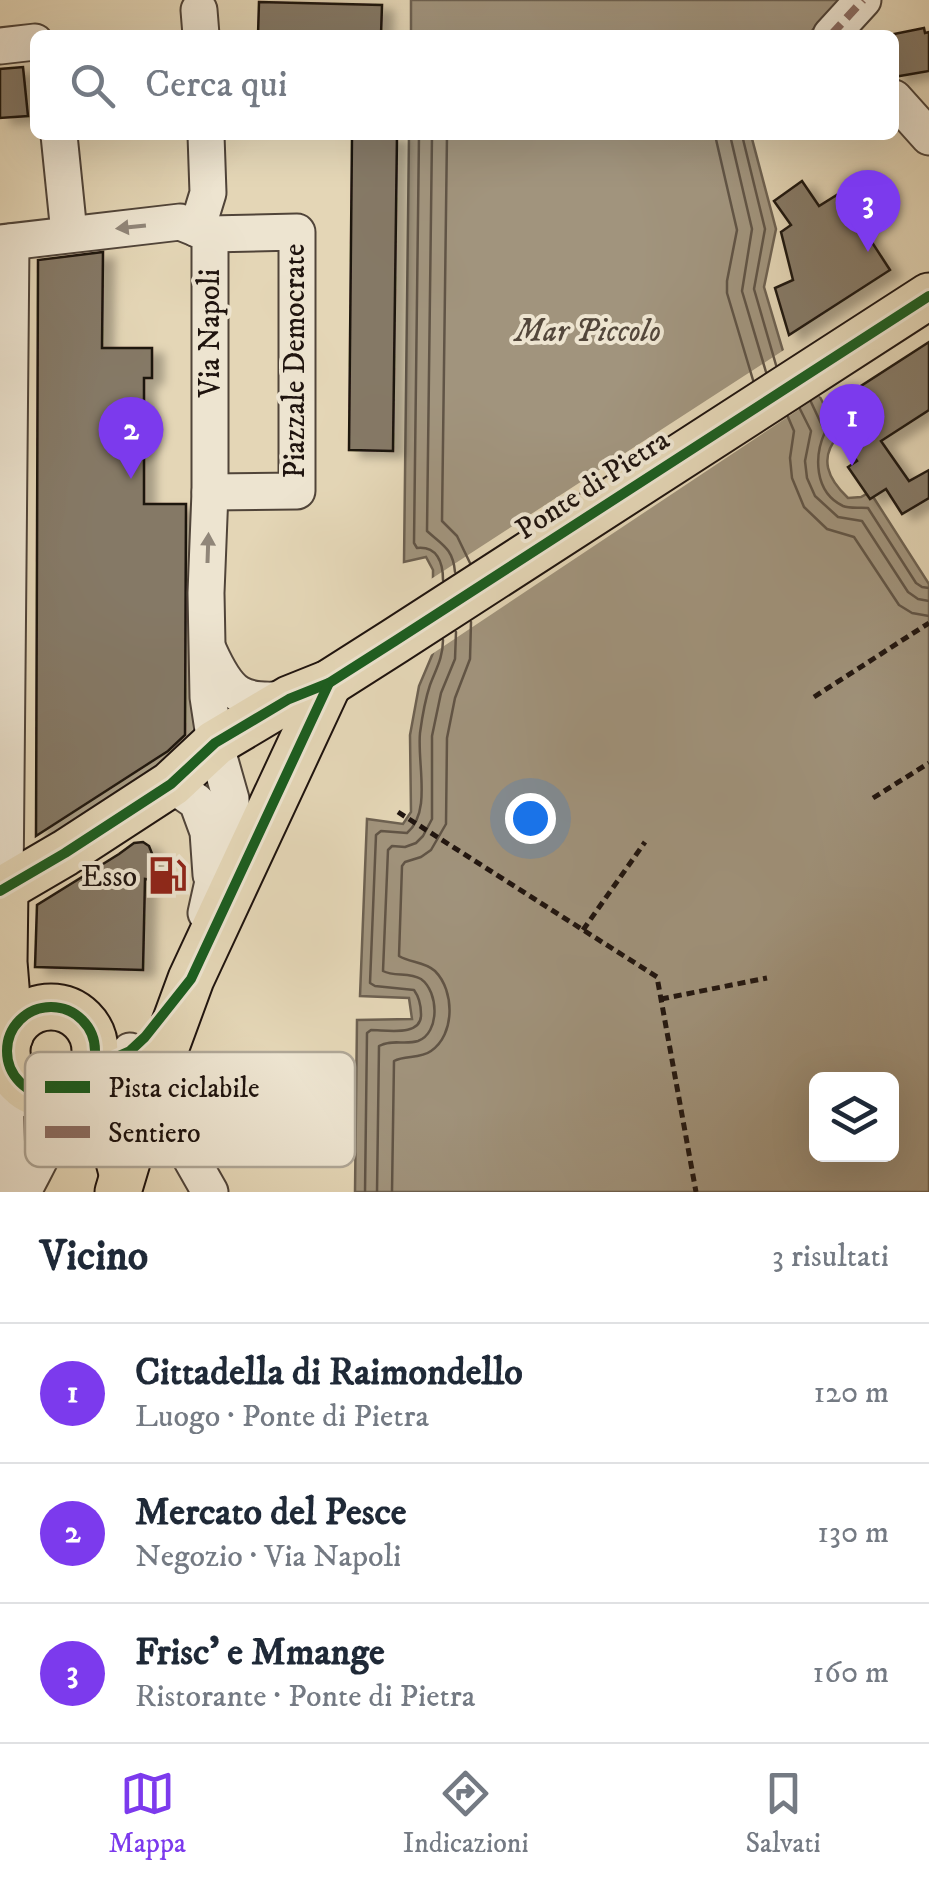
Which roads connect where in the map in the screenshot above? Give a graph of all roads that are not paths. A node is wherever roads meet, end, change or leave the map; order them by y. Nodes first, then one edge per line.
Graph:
1 (30, 43) edge
2 (0, 46) edge
3 (899, 103) edge
4 (929, 136) edge
5 (60, 140) edge
6 (206, 140) edge
7 (204, 231) junction
8 (69, 234) junction
9 (6, 242) edge
10 (929, 296) edge
11 (210, 492) junction
12 (207, 645) junction
13 (309, 691) junction
14 (215, 743) junction
15 (171, 784) junction
16 (212, 886) junction
17 (2, 890) edge
18 (191, 979) junction
19 (94, 1052) edge
20 (134, 1052) edge
21 (137, 1052) edge
22 (176, 1052) edge
23 (6, 1070) edge
24 (25, 1086) edge
25 (45, 1167) edge
26 (196, 1167) edge
27 (8, 1192) edge
28 (23, 1192) edge
29 (210, 1192) edge

1 - 2 street
3 - 4 street
5 - 8 street
6 - 7 street
7 -> 8 street, Via Napoli
7 - 11 street, Via Napoli
7 - 11 street, Piazzale Democrate
8 - 9 street, Via Napoli
9 - 17 street
10 - 13 main road, Ponte di Pietra
12 -> 11 street, Via Napoli
12 - 13 street
12 - 14 street, Via Napoli
13 - 14 main road
13 - 18 main road
14 - 15 main road
14 - 16 street, Via Napoli
15 - 16 street
15 - 17 main road
16 - 18 street
17 - 23 main road
18 - 20 main road
18 - 21 main road
18 - 22 street
19 - 23 main road
23 - 24 main road
23 - 27 street
25 - 28 street
26 - 29 street

